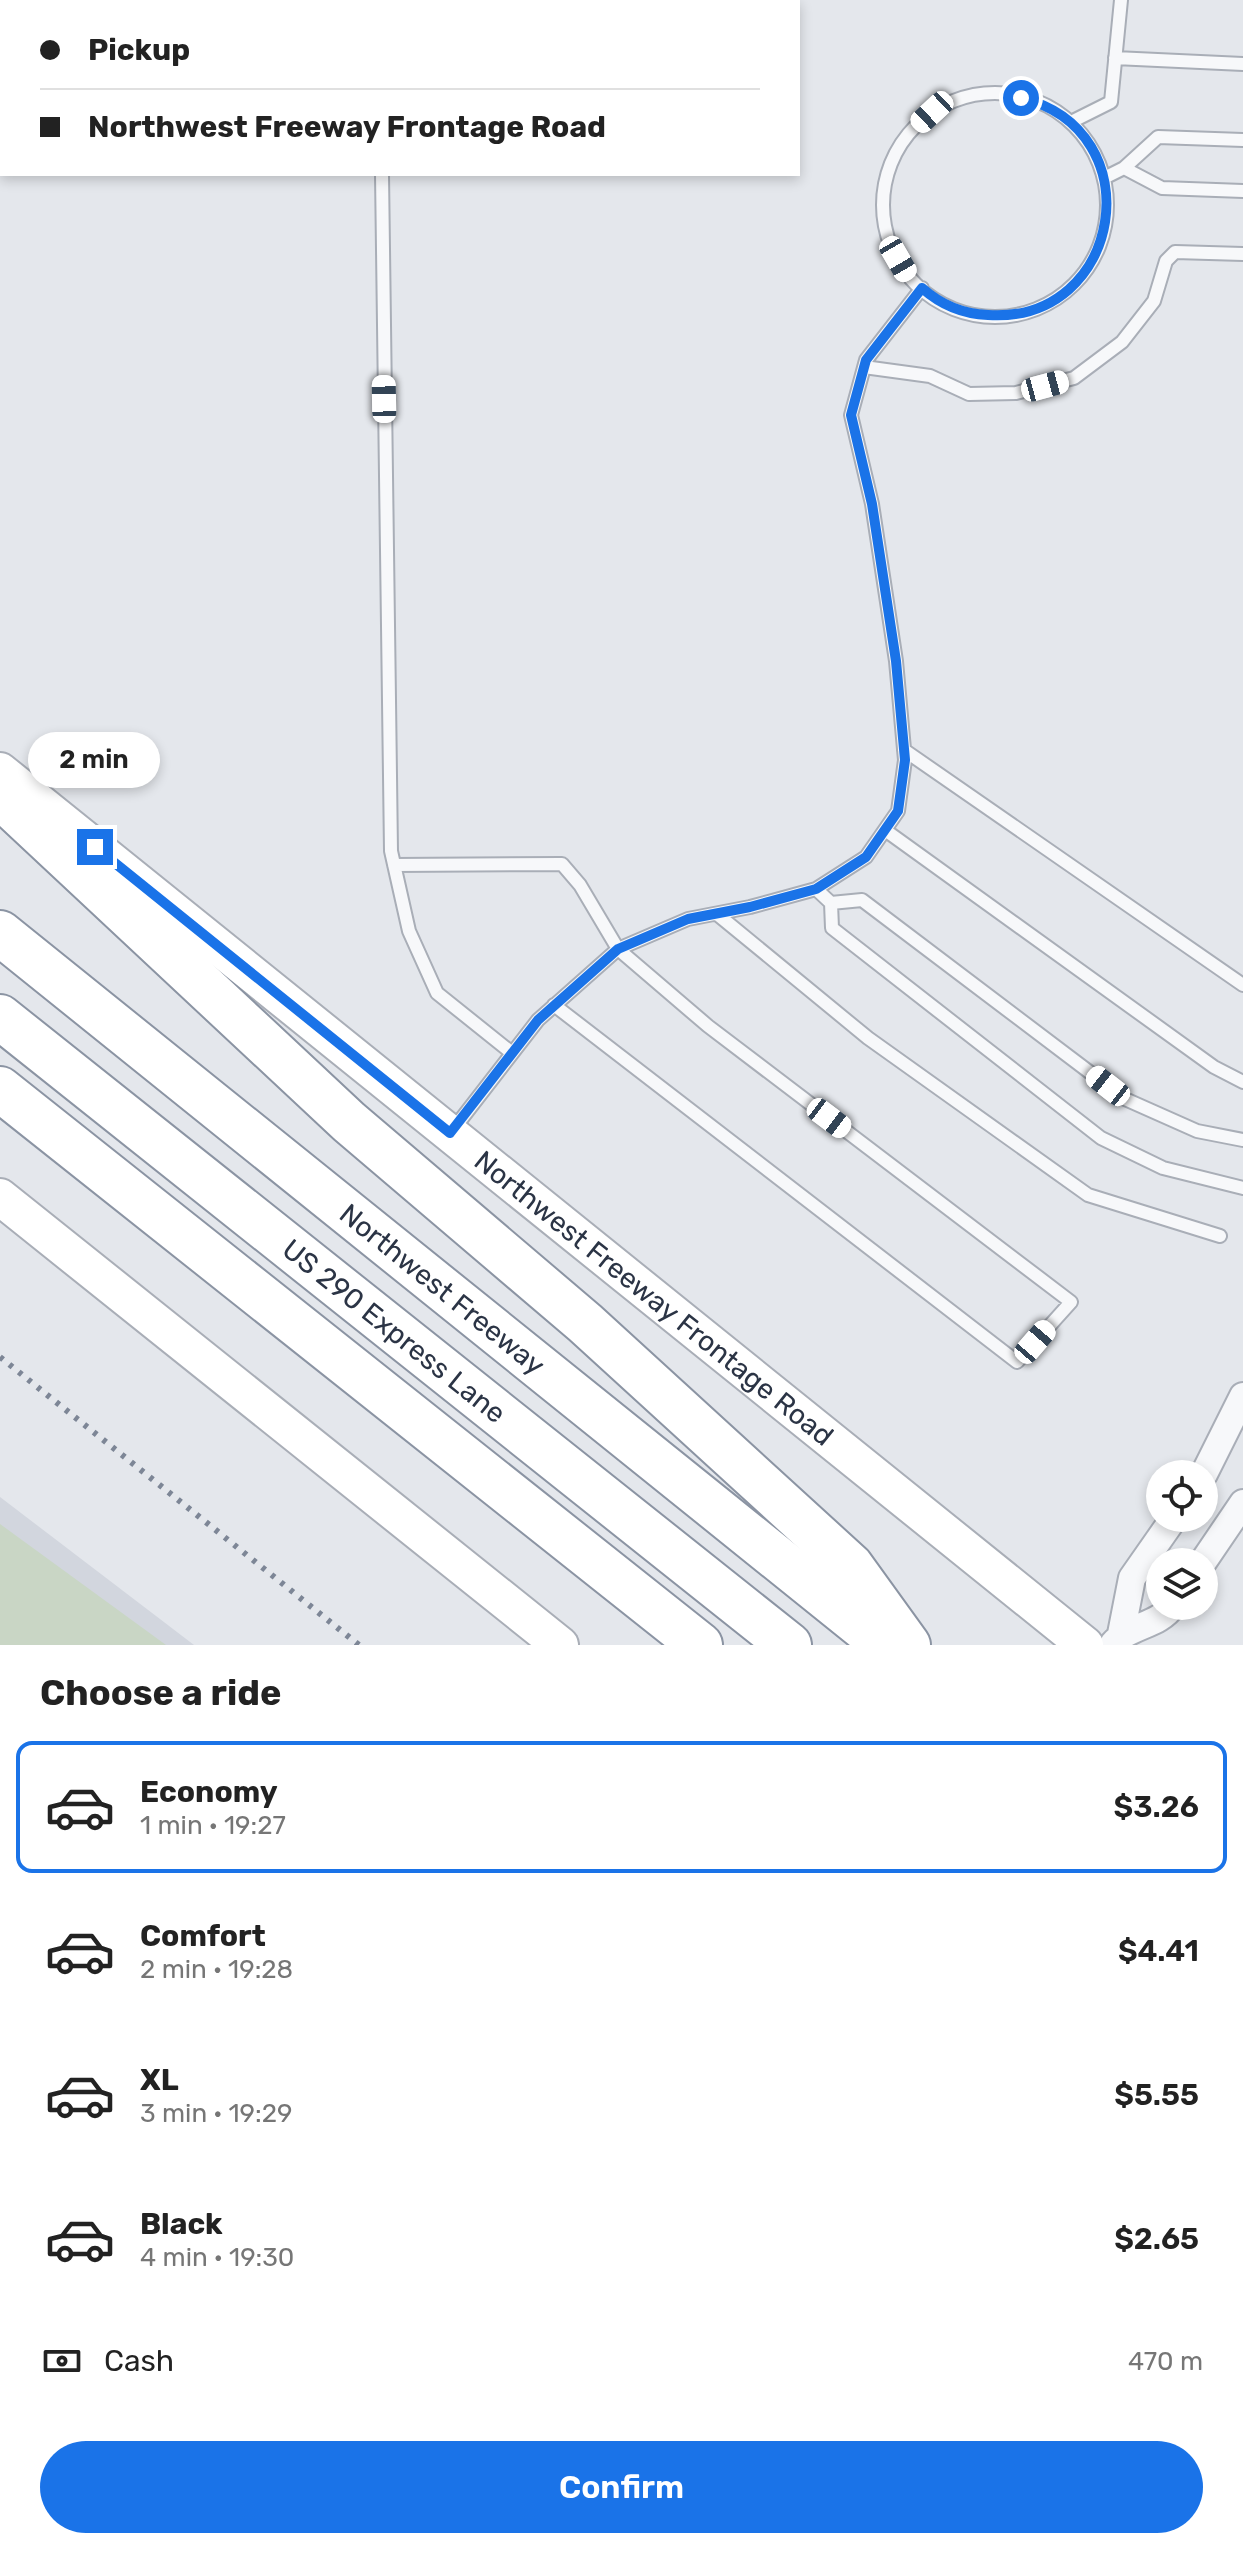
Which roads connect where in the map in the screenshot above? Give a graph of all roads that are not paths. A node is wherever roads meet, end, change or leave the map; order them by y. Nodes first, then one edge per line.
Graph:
1 (1121, 0) edge
2 (1115, 58) junction
3 (1243, 64) edge
4 (1071, 122) junction
5 (1243, 140) edge
6 (1124, 168) junction
7 (382, 176) edge
8 (1104, 178) junction
9 (1243, 191) edge
10 (1243, 254) edge
11 (922, 288) junction
12 (864, 367) junction
13 (904, 750) junction
14 (0, 771) edge
15 (0, 796) edge
16 (885, 830) junction
17 (394, 865) junction
18 (816, 889) junction
19 (831, 903) junction
20 (717, 914) junction
21 (0, 933) edge
22 (618, 949) junction
23 (1243, 985) edge
24 (554, 1005) junction
25 (0, 1017) edge
26 (512, 1053) junction
27 (1243, 1082) edge
28 (0, 1089) edge
29 (450, 1133) junction
30 (1243, 1140) edge
31 (1243, 1188) edge
32 (0, 1197) edge
33 (1220, 1236) dead end
34 (1243, 1396) edge
35 (1211, 1460) edge
36 (1243, 1505) edge
37 (1164, 1532) edge
38 (1213, 1548) edge
39 (1155, 1620) edge
40 (1117, 1640) edge
41 (560, 1645) edge
42 (700, 1645) edge
43 (789, 1645) edge
44 (885, 1645) edge
45 (908, 1645) edge
46 (1085, 1645) edge

1 - 2 lane
2 - 3 lane
2 - 4 lane
4 - 8 lane
4 - 11 lane
5 - 6 lane
6 - 8 lane
6 - 9 lane
7 - 17 lane
8 - 11 lane
10 - 12 lane
11 - 12 lane
12 - 13 lane
13 - 16 lane
13 - 23 lane
14 - 29 main road, Northwest Freeway Frontage Road
15 - 45 highway
16 - 18 lane
16 - 27 lane
17 - 22 lane
17 - 26 lane
18 - 19 lane
18 - 20 lane
19 - 30 lane
19 - 31 lane
20 - 22 lane
20 - 33 lane
21 - 44 highway, Northwest Freeway
22 - 24 lane
22 - 24 lane
24 - 26 lane
25 - 43 highway, US 290 Express Lane
26 - 29 lane
28 - 42 highway
29 - 46 main road, Northwest Freeway Frontage Road
32 - 41 main road
34 - 35 street
36 - 38 street
37 - 40 street
39 - 40 street

